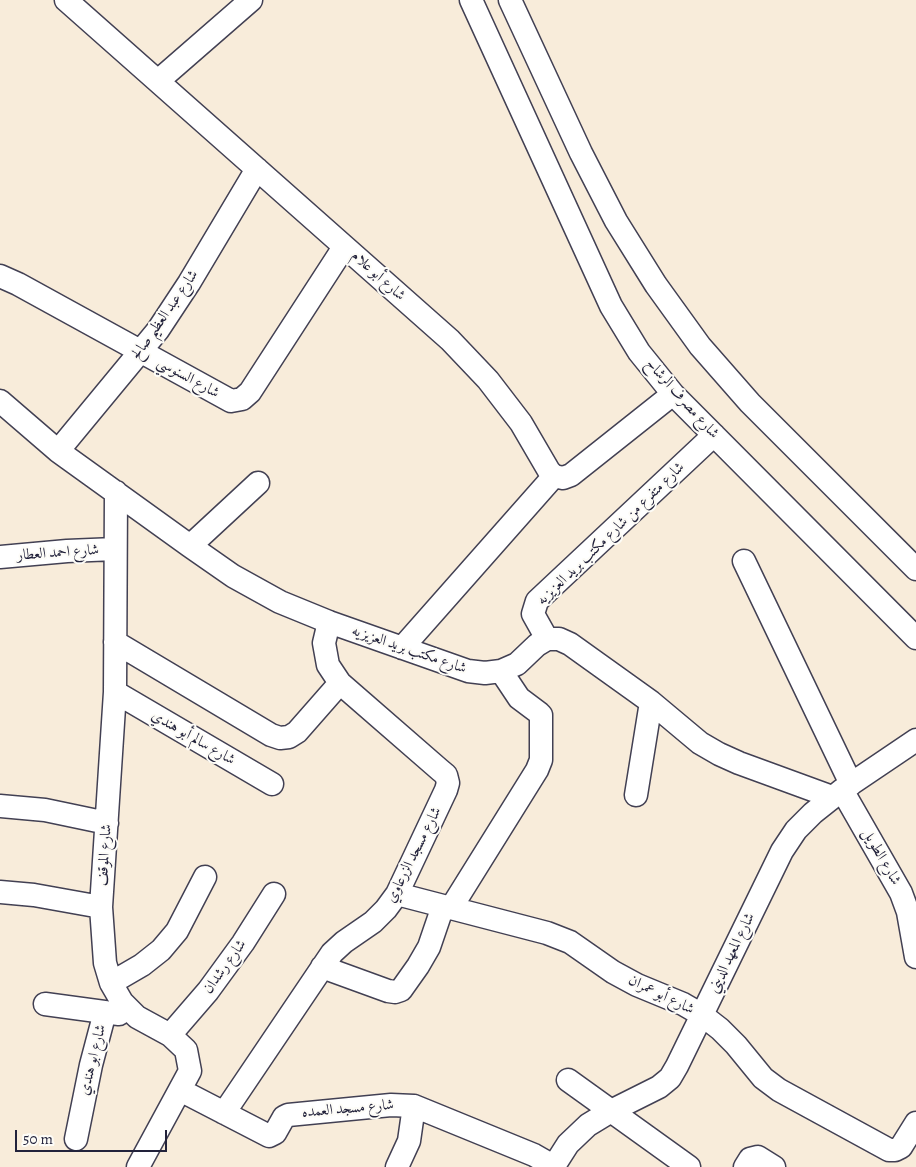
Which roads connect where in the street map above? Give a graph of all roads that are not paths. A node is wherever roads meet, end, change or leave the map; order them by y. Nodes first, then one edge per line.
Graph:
1 (66, 0) edge
2 (251, 0) edge
3 (471, 0) edge
4 (510, 0) edge
5 (158, 81) junction
6 (569, 126) junction
7 (534, 138) junction
8 (257, 169) junction
9 (344, 247) junction
10 (0, 276) edge
11 (141, 352) junction
12 (674, 394) junction
13 (0, 401) edge
14 (714, 435) junction
15 (58, 451) junction
16 (554, 476) junction
17 (258, 483) dead end
18 (116, 492) junction
19 (190, 546) junction
20 (115, 549) junction
21 (0, 557) edge
22 (744, 561) dead end
23 (916, 569) edge
24 (329, 622) junction
25 (916, 638) edge
26 (547, 639) junction
27 (115, 642) junction
28 (402, 648) junction
29 (502, 671) junction
30 (340, 683) junction
31 (114, 692) junction
32 (650, 702) junction
33 (916, 740) edge
34 (272, 784) dead end
35 (842, 790) junction
36 (636, 795) dead end
37 (0, 806) edge
38 (107, 823) junction
39 (206, 877) dead end
40 (0, 892) edge
41 (274, 894) dead end
42 (397, 894) junction
43 (101, 907) junction
44 (447, 907) junction
45 (914, 932) edge
46 (916, 957) edge
47 (322, 967) junction
48 (111, 983) junction
49 (45, 1004) dead end
50 (105, 1012) junction
51 (702, 1015) junction
52 (137, 1017) junction
53 (170, 1035) junction
54 (568, 1080) dead end
55 (180, 1090) junction
56 (414, 1106) junction
57 (611, 1111) junction
58 (224, 1113) junction
59 (916, 1123) edge
60 (76, 1138) dead end
61 (554, 1166) edge
62 (138, 1167) edge
63 (397, 1167) edge
64 (689, 1167) edge
65 (745, 1167) edge
66 (774, 1167) edge

1 - 5 street, شارع أبو علام
2 - 5 street
3 - 7 street, شارع مصرف الرشاح
4 - 6 street
5 - 8 street, شارع أبو علام
6 - 7 street
6 - 23 street
7 - 12 street, شارع مصرف الرشاح
8 - 9 street, شارع أبو علام
8 - 11 street, شارع عبد العظيم صالح
9 - 11 street, شارع السنوسي
9 - 16 street, شارع أبو علام
10 - 11 street, شارع السنوسي
11 - 15 street, شارع عبد العظيم صالح
12 - 14 street, شارع مصرف الرشاح
12 - 16 street
13 - 15 street, شارع مكتب بريد العزيزيه
14 - 25 street, شارع مصرف الرشاح
14 - 26 street, شارع متفرع من شارع مكتب بريد العزيزيه
15 - 18 street, شارع مكتب بريد العزيزيه
16 - 28 street
17 - 19 street
18 - 19 street, شارع مكتب بريد العزيزيه
18 - 20 street, شارع الموقف
19 - 24 street, شارع مكتب بريد العزيزيه
20 - 21 street, شارع احمد العطار
20 - 27 street, شارع الموقف
22 - 35 street, شارع الطويل
24 - 28 street, شارع مكتب بريد العزيزيه
24 - 30 street, شارع مسجد الزرعاوي
26 - 29 street, شارع مكتب بريد العزيزيه
26 - 32 street
27 - 30 street
27 - 31 street, شارع الموقف
28 - 29 street, شارع مكتب بريد العزيزيه
29 - 44 street
30 - 42 street, شارع مسجد الزرعاوي
31 - 34 street, شارع سالم أبو هندي
31 - 38 street, شارع الموقف
32 - 35 street
32 - 36 street
33 - 35 street, شارع المعهد الديني
35 - 45 street, شارع الطويل
35 - 51 street, شارع المعهد الديني
37 - 38 street
38 - 43 street, شارع الموقف
39 - 48 street
40 - 43 street
41 - 53 street, شارع رشدان
42 - 44 street, شارع أبو عمران
42 - 47 street, شارع مسجد الزرعاوي
43 - 48 street, شارع الموقف
44 - 47 street
44 - 51 street, شارع أبو عمران
45 - 46 street, شارع الطويل
47 - 58 street, شارع مسجد الزرعاوي
48 - 52 street, شارع الموقف
49 - 50 street
50 - 52 street
50 - 60 street, شارع ابو هندي
51 - 57 street, شارع المعهد الديني
51 - 59 street, شارع أبو عمران
52 - 53 street, شارع الموقف
53 - 55 street, شارع الموقف
54 - 57 street
55 - 58 street, شارع مسجد العمده
55 - 62 street, شارع الموقف
56 - 58 street, شارع مسجد العمده
56 - 61 street, شارع مسجد العمده
56 - 63 street
57 - 61 street, شارع المعهد الديني
57 - 64 street
65 - 66 street

